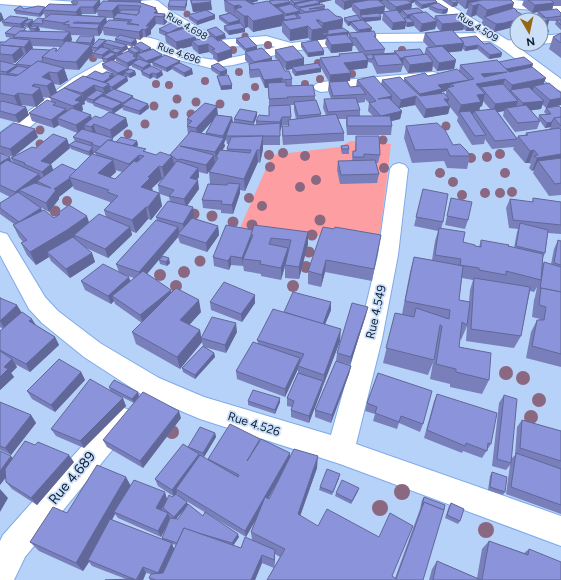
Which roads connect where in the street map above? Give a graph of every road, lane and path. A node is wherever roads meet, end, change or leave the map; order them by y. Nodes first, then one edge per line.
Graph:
1 (0, 0) edge
2 (433, 0) edge
3 (506, 0) edge
4 (40, 2) edge
5 (156, 2) edge
6 (93, 6) edge
7 (108, 7) edge
8 (561, 10) edge
9 (561, 38) edge
10 (549, 39) edge
11 (506, 42) edge
12 (291, 47) junction
13 (529, 62) junction
14 (506, 66) edge
15 (444, 74) edge
16 (561, 86) edge
17 (321, 87) dead end
18 (0, 141) edge
19 (398, 169) dead end
20 (0, 239) edge
21 (150, 386) junction
22 (340, 451) junction
23 (561, 531) edge
24 (0, 574) edge

1 - 4 street
2 - 11 street, Rue 4.509
3 - 8 street
4 - 6 street
5 - 7 street, Rue 4.698
5 - 12 street, Rue 4.698
9 - 10 street
11 - 12 street, Rue 4.698
11 - 13 street, Rue 4.509
12 - 18 street, Rue 4.696
13 - 14 street
13 - 16 street, Rue 4.509
15 - 17 street
19 - 22 street, Rue 4.549
20 - 21 street, Rue 4.526
21 - 22 street, Rue 4.526
21 - 24 street, Rue 4.689
22 - 23 street, Rue 4.526

